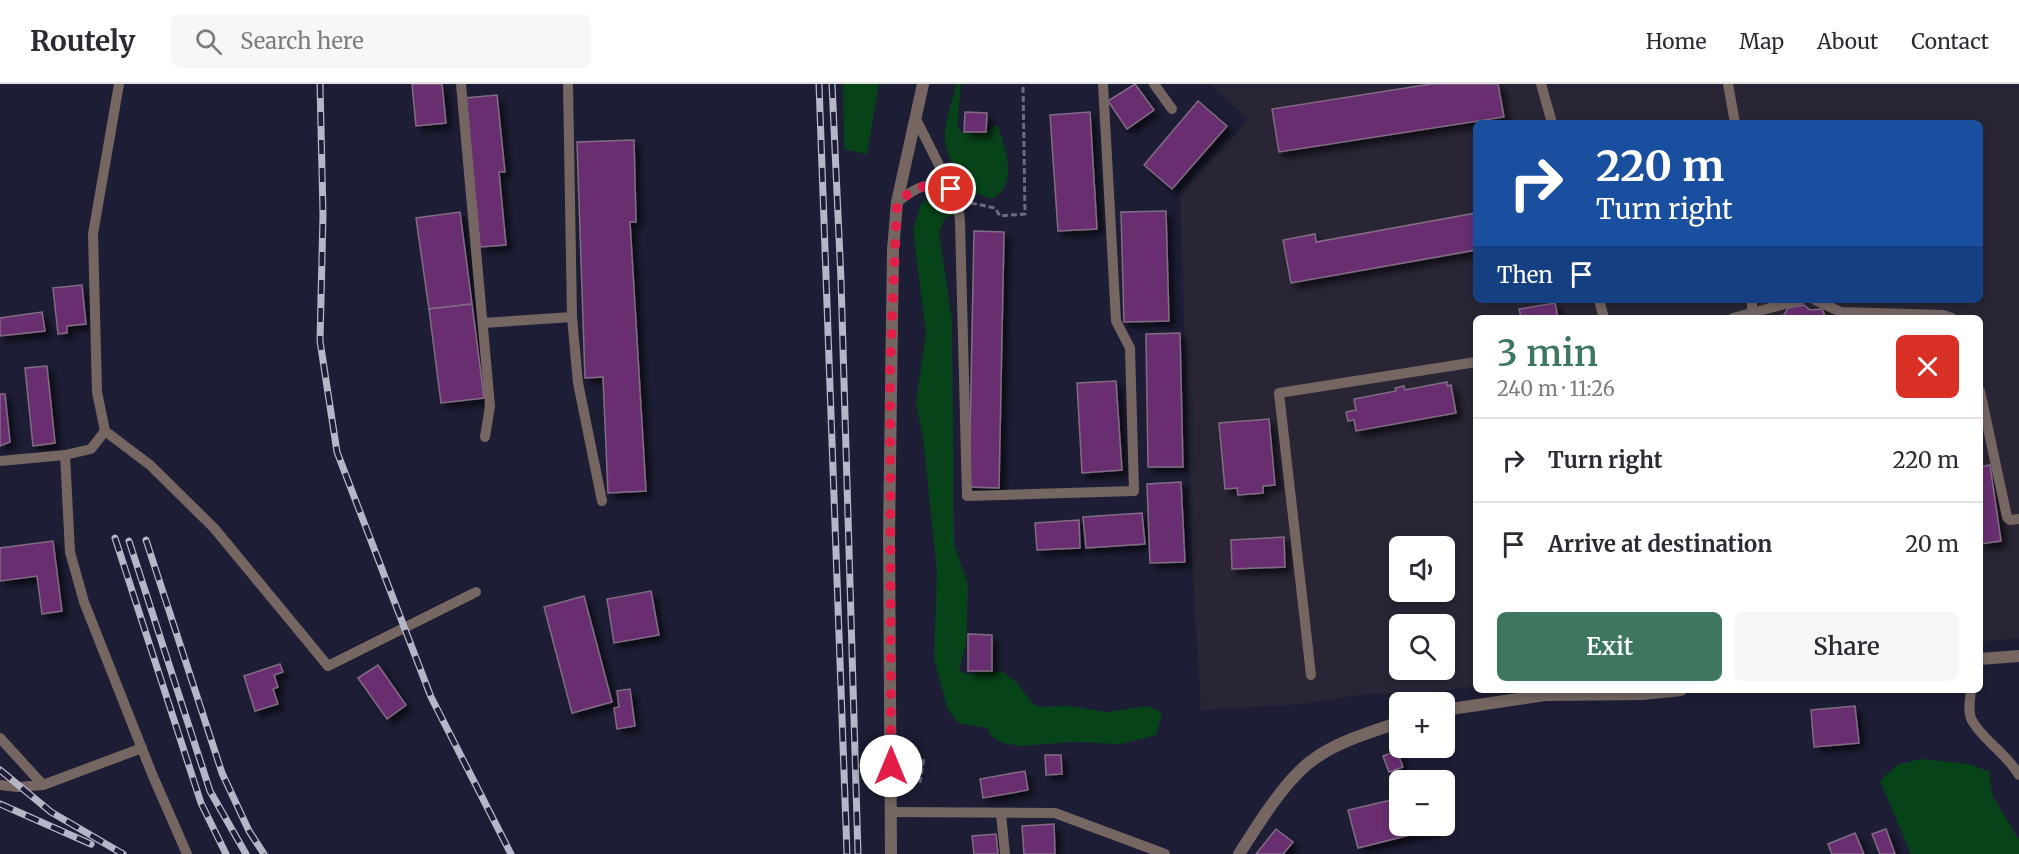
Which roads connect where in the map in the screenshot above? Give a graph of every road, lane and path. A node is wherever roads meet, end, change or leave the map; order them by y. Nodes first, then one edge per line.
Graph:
1 (119, 84) edge
2 (460, 84) edge
3 (568, 84) edge
4 (923, 84) edge
5 (1023, 84) edge
6 (1102, 84) edge
7 (1154, 84) edge
8 (1541, 84) edge
9 (1728, 84) edge
10 (1172, 109) dead end
11 (915, 117) junction
12 (1551, 120) edge
13 (1734, 120) edge
14 (951, 189) junction
15 (958, 200) junction
16 (897, 202) junction
17 (1752, 303) edge
18 (1790, 303) edge
19 (1822, 303) edge
20 (1752, 314) junction
21 (1747, 315) edge
22 (1943, 315) edge
23 (572, 317) junction
24 (483, 323) junction
25 (1473, 362) edge
26 (1983, 405) edge
27 (105, 431) junction
28 (486, 437) dead end
29 (65, 455) junction
30 (0, 461) edge
31 (602, 501) dead end
32 (2019, 519) edge
33 (476, 592) dead end
34 (2019, 656) edge
35 (1983, 659) edge
36 (1311, 675) dead end
37 (1652, 693) edge
38 (1971, 693) edge
39 (1455, 708) edge
40 (1389, 726) edge
41 (0, 738) edge
42 (142, 748) junction
43 (924, 757) dead end
44 (2019, 775) edge
45 (920, 783) dead end
46 (0, 785) edge
47 (43, 785) junction
48 (891, 812) junction
49 (1001, 814) junction
50 (187, 854) edge
51 (891, 854) edge
52 (1005, 854) edge
53 (1165, 854) edge
54 (1239, 854) edge

1 - 27 lane
2 - 24 lane
3 - 23 lane
4 - 11 street
5 - 15 path
6 - 15 lane
7 - 10 lane
8 - 12 lane
9 - 13 lane
11 - 14 lane
11 - 16 street
14 - 15 lane
14 - 16 lane
16 - 48 street
17 - 20 lane
18 - 20 lane
19 - 22 lane
20 - 21 lane
23 - 24 lane
23 - 31 lane
24 - 28 lane
25 - 36 lane
26 - 32 lane
27 - 29 lane
27 - 33 lane
29 - 30 lane
29 - 42 lane
34 - 35 street
37 - 39 street
38 - 44 lane
40 - 54 street
41 - 47 lane
42 - 47 lane
42 - 50 lane
43 - 45 path
46 - 47 lane
48 - 49 lane
48 - 51 street
49 - 52 lane
49 - 53 lane

